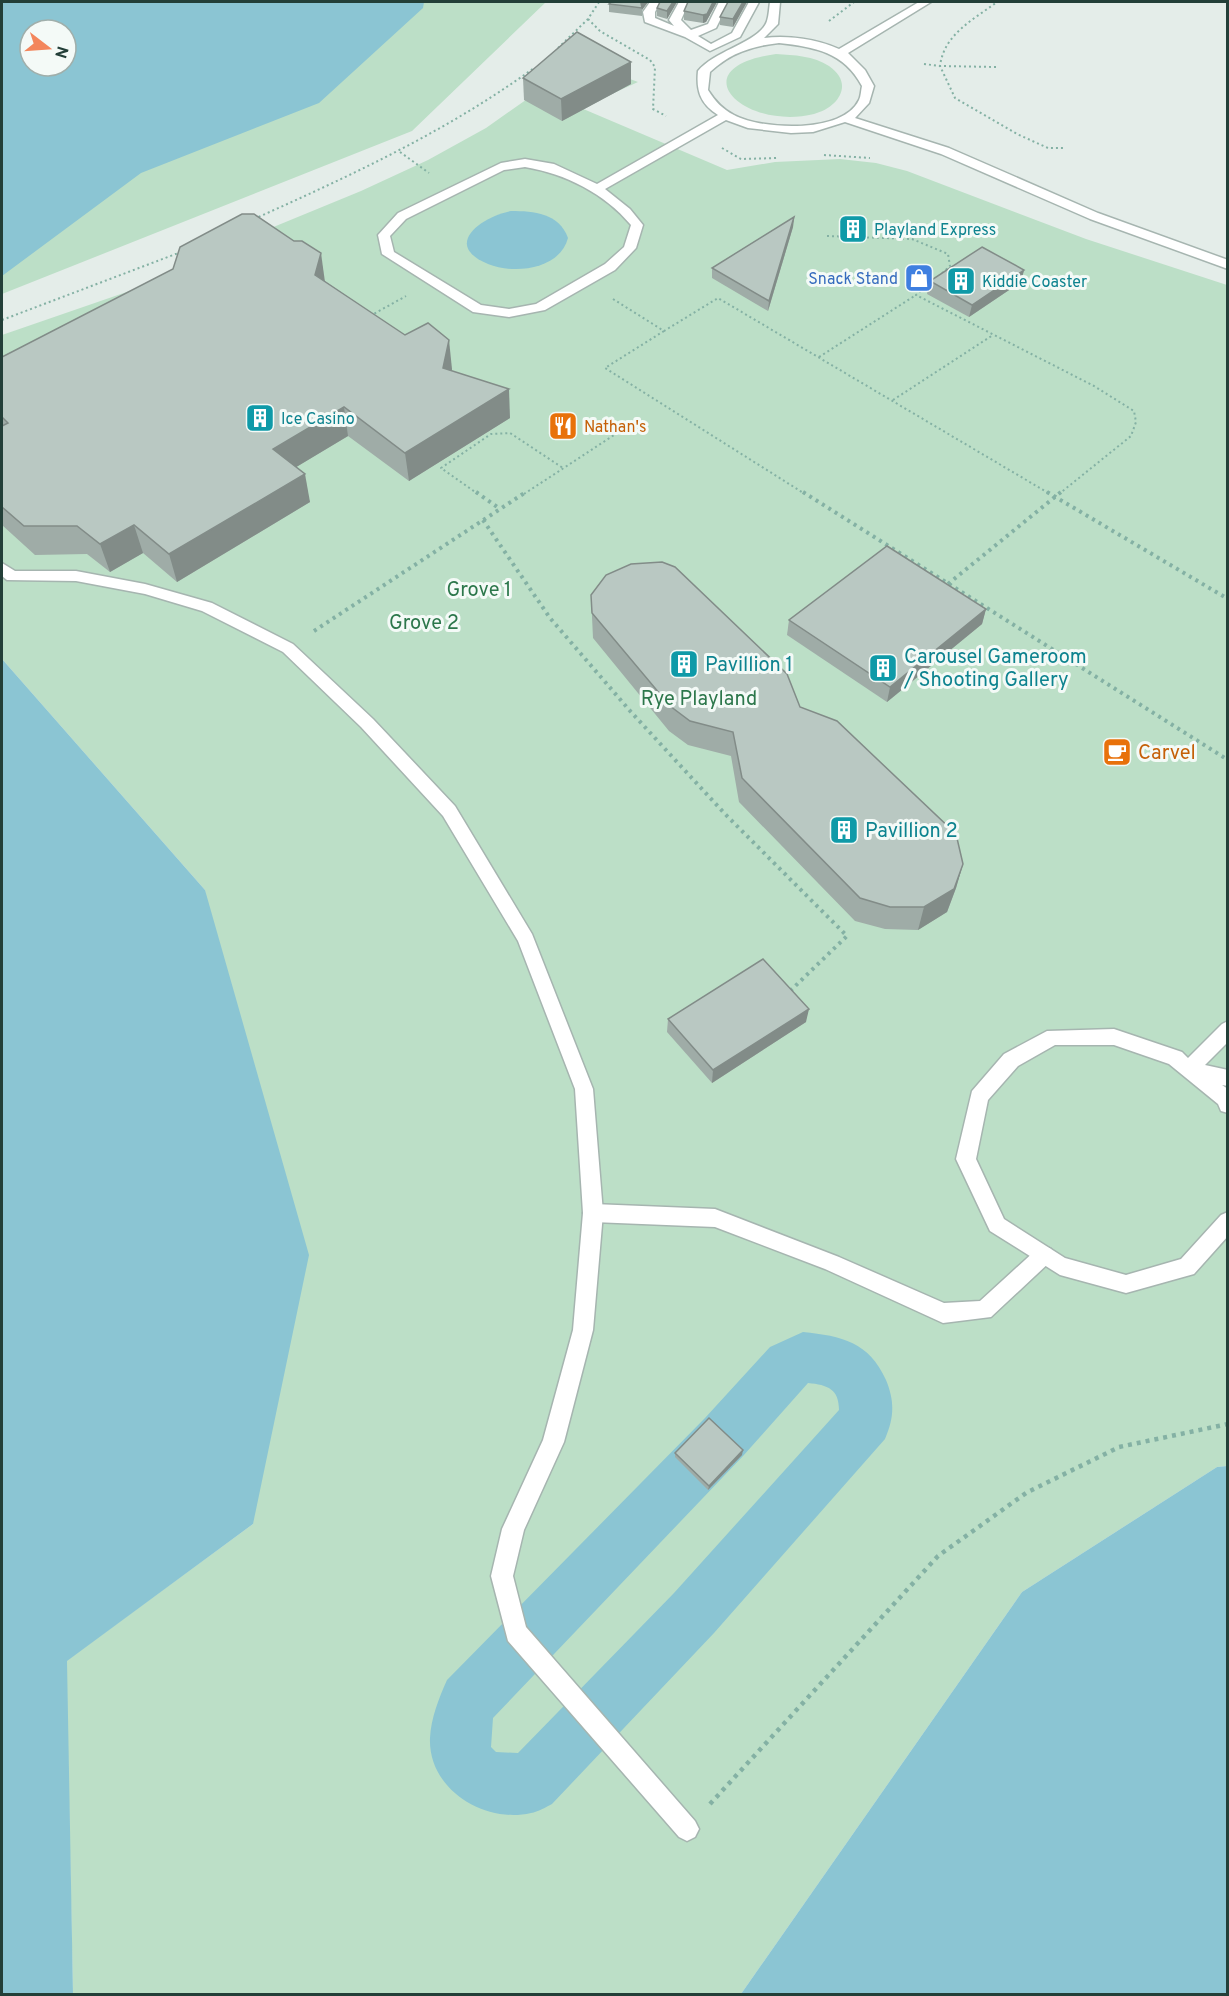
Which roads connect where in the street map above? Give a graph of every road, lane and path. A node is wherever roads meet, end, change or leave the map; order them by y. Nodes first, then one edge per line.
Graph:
1 (599, 2) edge
2 (655, 2) edge
3 (684, 2) edge
4 (724, 2) edge
5 (754, 2) edge
6 (775, 2) edge
7 (926, 2) edge
8 (997, 2) edge
9 (588, 19) junction
10 (689, 35) junction
11 (753, 43) junction
12 (556, 50) edge
13 (715, 51) junction
14 (840, 53) junction
15 (924, 64) dead end
16 (539, 65) edge
17 (940, 66) junction
18 (996, 67) dead end
19 (727, 115) junction
20 (844, 118) junction
21 (673, 120) dead end
22 (722, 148) dead end
23 (1063, 148) dead end
24 (823, 155) dead end
25 (782, 158) dead end
26 (874, 159) dead end
27 (597, 189) junction
28 (244, 224) edge
29 (827, 236) dead end
30 (181, 252) edge
31 (1227, 265) edge
32 (433, 281) junction
33 (585, 281) junction
34 (916, 295) junction
35 (2, 320) edge
36 (363, 320) edge
37 (664, 331) junction
38 (994, 335) junction
39 (819, 357) junction
40 (893, 400) junction
41 (633, 422) dead end
42 (563, 468) junction
43 (1057, 498) junction
44 (500, 509) junction
45 (483, 520) junction
46 (2, 568) edge
47 (948, 584) junction
48 (1227, 599) edge
49 (288, 648) junction
50 (1227, 760) edge
51 (784, 997) edge
52 (1227, 1029) edge
53 (1189, 1069) junction
54 (1227, 1078) edge
55 (1227, 1105) edge
56 (593, 1213) junction
57 (1227, 1221) edge
58 (1044, 1255) junction
59 (1227, 1424) edge
60 (687, 1829) joint

1 - 9 path
2 - 10 street
3 - 10 street
4 - 10 street
5 - 13 street
6 - 11 street
7 - 14 street
8 - 17 path
9 - 12 path
9 - 21 path
10 - 13 street
11 - 13 street
11 - 14 street
13 - 19 street
14 - 20 street
15 - 17 path
16 - 28 path
17 - 18 path
17 - 23 path
19 - 20 street
19 - 27 street
20 - 31 street
22 - 25 path
24 - 26 path
27 - 32 street
27 - 33 street
29 - 34 path
30 - 35 path
32 - 33 street
32 - 36 path
33 - 37 path
34 - 38 path
34 - 39 path
37 - 39 path
37 - 47 path
38 - 40 path
38 - 43 path
39 - 40 path
40 - 43 path
41 - 42 path
42 - 44 path
42 - 44 path
43 - 47 path
43 - 48 path
44 - 45 path
45 - 49 path
45 - 51 path
46 - 49 street
47 - 50 path
49 - 56 street
52 - 53 street
53 - 54 street
53 - 55 street
53 - 58 street
56 - 58 street
56 - 60 street
57 - 58 street
59 - 60 path

